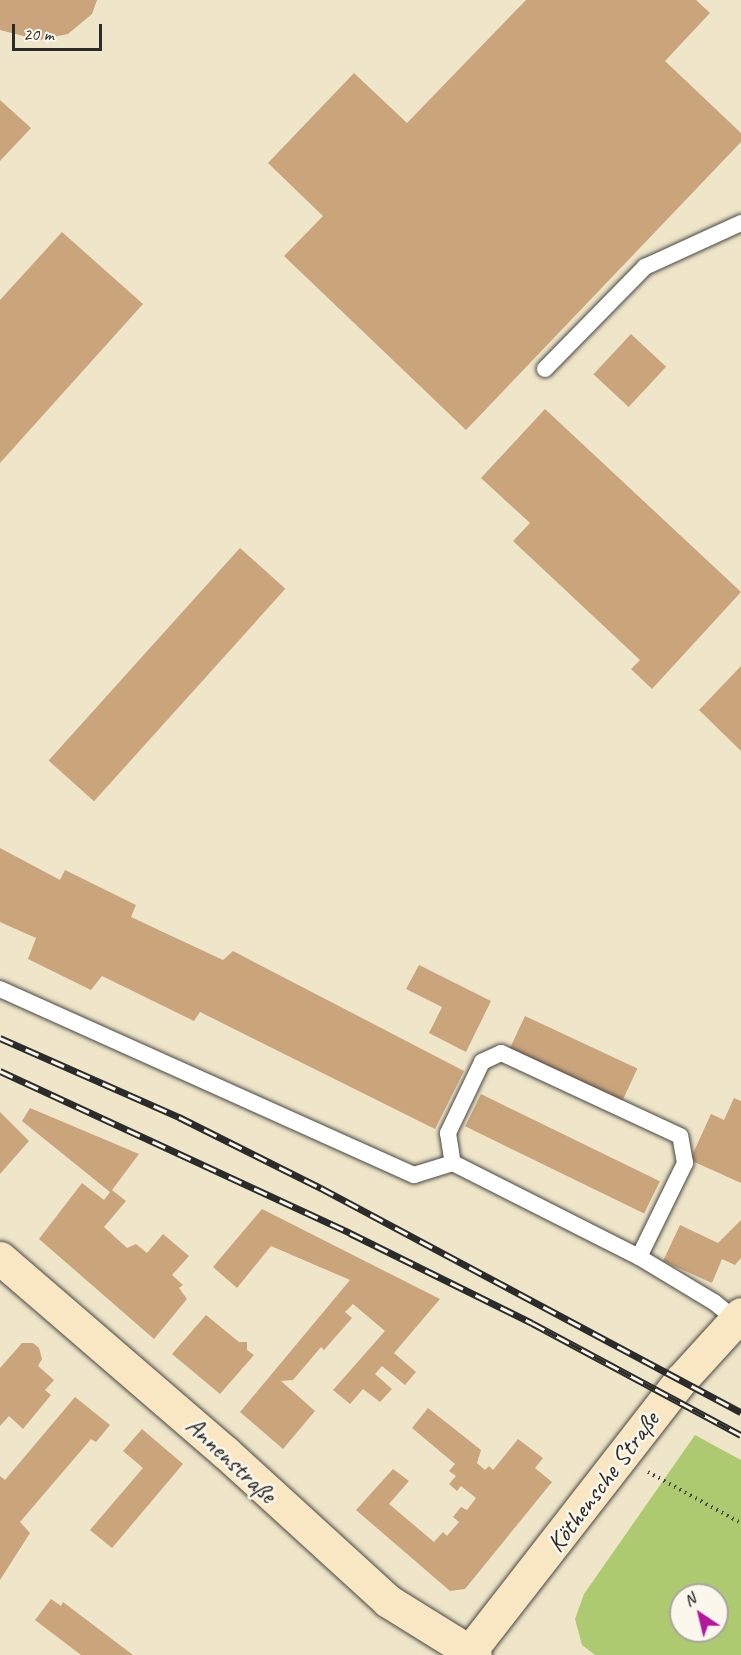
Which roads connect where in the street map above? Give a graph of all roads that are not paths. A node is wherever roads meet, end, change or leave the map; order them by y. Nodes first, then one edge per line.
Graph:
1 (741, 223) edge
2 (545, 369) dead end
3 (0, 989) edge
4 (453, 1163) junction
5 (639, 1257) junction
6 (0, 1258) edge
7 (738, 1317) edge
8 (472, 1654) edge

1 - 2 lane
3 - 4 lane
4 - 5 lane
4 - 5 lane
5 - 7 lane
6 - 8 main road, Annenstraße
7 - 8 main road, Köthensche Straße

